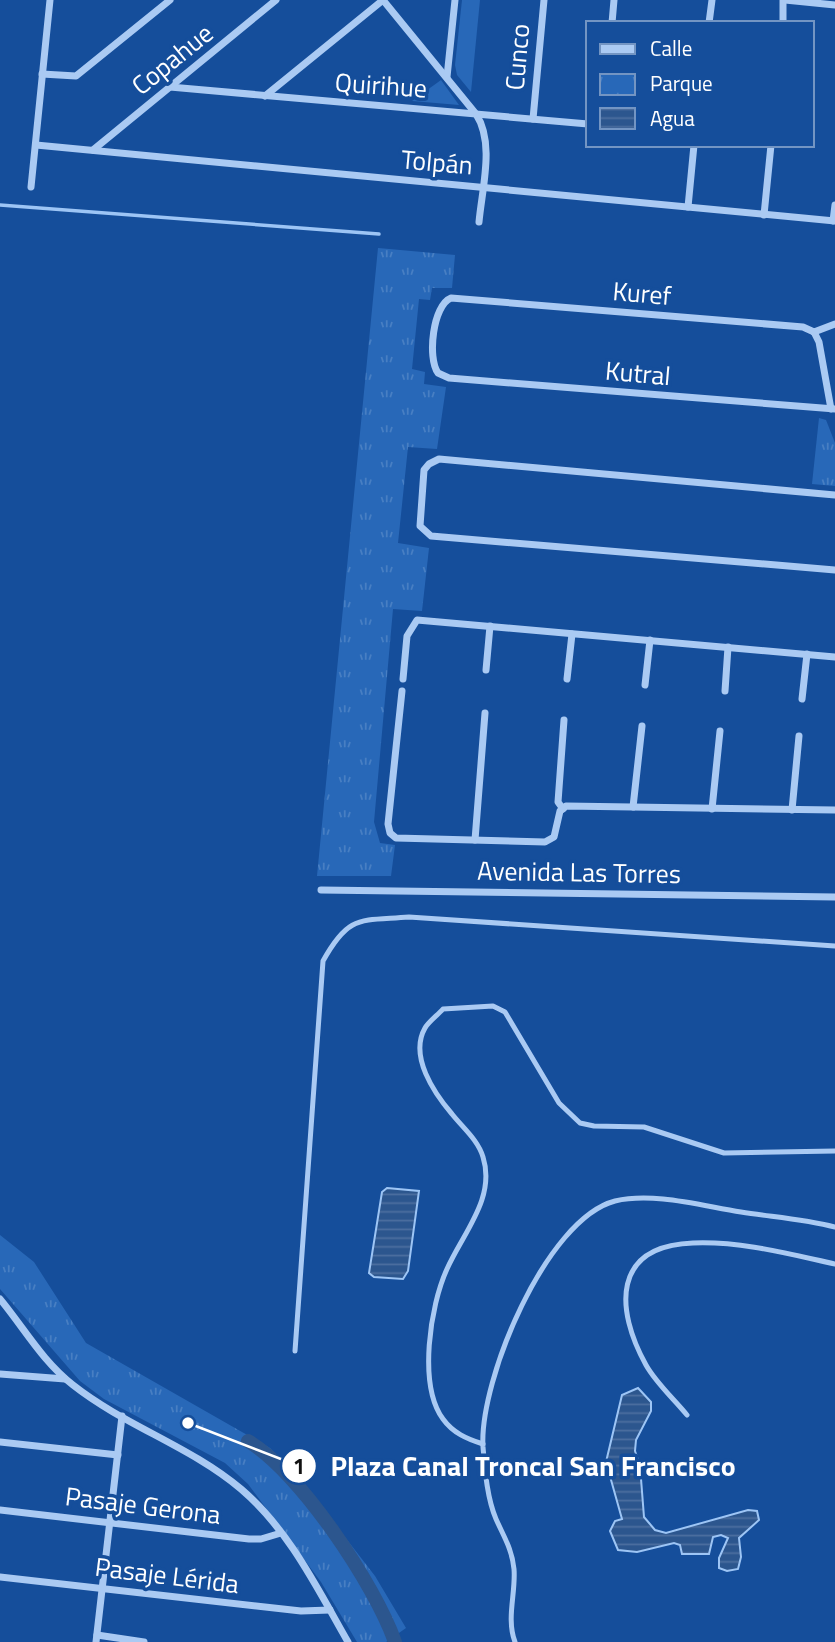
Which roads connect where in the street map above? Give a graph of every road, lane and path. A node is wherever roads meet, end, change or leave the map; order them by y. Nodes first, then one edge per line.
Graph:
1 (50, 0) edge
2 (170, 0) edge
3 (276, 0) edge
4 (383, 0) edge
5 (455, 0) edge
6 (544, 0) edge
7 (614, 0) edge
8 (712, 0) edge
9 (784, 0) edge
10 (835, 5) edge
11 (612, 21) edge
12 (709, 21) edge
13 (783, 21) edge
14 (42, 74) junction
15 (447, 77) junction
16 (170, 87) junction
17 (265, 96) junction
18 (476, 114) junction
19 (533, 119) junction
20 (586, 124) edge
21 (36, 145) junction
22 (694, 147) edge
23 (771, 147) edge
24 (93, 150) junction
25 (31, 187) dead end
26 (482, 188) junction
27 (835, 205) edge
28 (688, 207) junction
29 (764, 215) junction
30 (834, 221) edge
31 (479, 222) dead end
32 (835, 324) edge
33 (814, 332) junction
34 (438, 373) joint
35 (833, 409) edge
36 (835, 495) edge
37 (835, 570) edge
38 (490, 626) junction
39 (572, 634) junction
40 (650, 640) junction
41 (728, 647) junction
42 (807, 654) junction
43 (835, 657) edge
44 (486, 670) dead end
45 (403, 679) dead end
46 (567, 679) dead end
47 (645, 685) dead end
48 (402, 691) dead end
49 (725, 691) dead end
50 (802, 699) dead end
51 (485, 713) dead end
52 (564, 720) dead end
53 (642, 726) dead end
54 (720, 732) dead end
55 (799, 736) dead end
56 (633, 807) junction
57 (563, 808) junction
58 (712, 809) junction
59 (792, 810) junction
60 (835, 810) edge
61 (475, 840) junction
62 (321, 890) dead end
63 (835, 897) edge
64 (835, 946) edge
65 (835, 1151) edge
66 (835, 1227) edge
67 (835, 1264) edge
68 (0, 1299) edge
69 (295, 1351) dead end
70 (0, 1374) edge
71 (65, 1379) junction
72 (687, 1415) dead end
73 (122, 1416) junction
74 (0, 1441) edge
75 (483, 1444) junction
76 (118, 1455) junction
77 (0, 1510) edge
78 (110, 1522) junction
79 (281, 1533) junction
80 (0, 1577) edge
81 (102, 1588) junction
82 (330, 1610) junction
83 (97, 1638) edge
84 (144, 1642) edge
85 (348, 1642) edge
86 (515, 1642) edge

1 - 14 street
2 - 14 street
3 - 16 street, Copahue
4 - 15 street
4 - 17 street
5 - 15 street
6 - 19 street, Cunco
7 - 11 street
8 - 12 street
9 - 10 street
9 - 13 street
14 - 21 street
15 - 18 street
16 - 17 street, Quirihue
16 - 24 street, Copahue
17 - 18 street, Quirihue
18 - 19 street, Quirihue
18 - 26 street
19 - 20 street, Quirihue
21 - 24 street, Tolpán
21 - 25 street
22 - 28 street
23 - 29 street
24 - 26 street, Tolpán
26 - 28 street, Tolpán
26 - 31 street
27 - 30 street
28 - 29 street, Tolpán
29 - 30 street, Tolpán
32 - 33 street
33 - 34 street, Kuref
33 - 35 street
34 - 35 street, Kutral
36 - 37 street
38 - 39 street
38 - 44 street
38 - 45 street
39 - 40 street
39 - 46 street
40 - 41 street
40 - 47 street
41 - 42 street
41 - 49 street
42 - 43 street
42 - 50 street
48 - 61 street
51 - 61 street
52 - 57 street
53 - 56 street
54 - 58 street
55 - 59 street
56 - 57 street
56 - 58 street
57 - 61 street
58 - 59 street
59 - 60 street
62 - 63 street, Avenida Las Torres
64 - 69 lane
65 - 75 lane
66 - 75 lane
67 - 72 lane
68 - 71 street
70 - 71 street
71 - 73 street
73 - 76 street
73 - 79 street
74 - 76 street
75 - 86 lane
76 - 78 street
77 - 78 street, Pasaje Gerona
78 - 79 street, Pasaje Gerona
78 - 81 street
79 - 82 street
80 - 81 street, Pasaje Lérida
81 - 82 street, Pasaje Lérida
81 - 83 street
82 - 85 street
83 - 84 street

